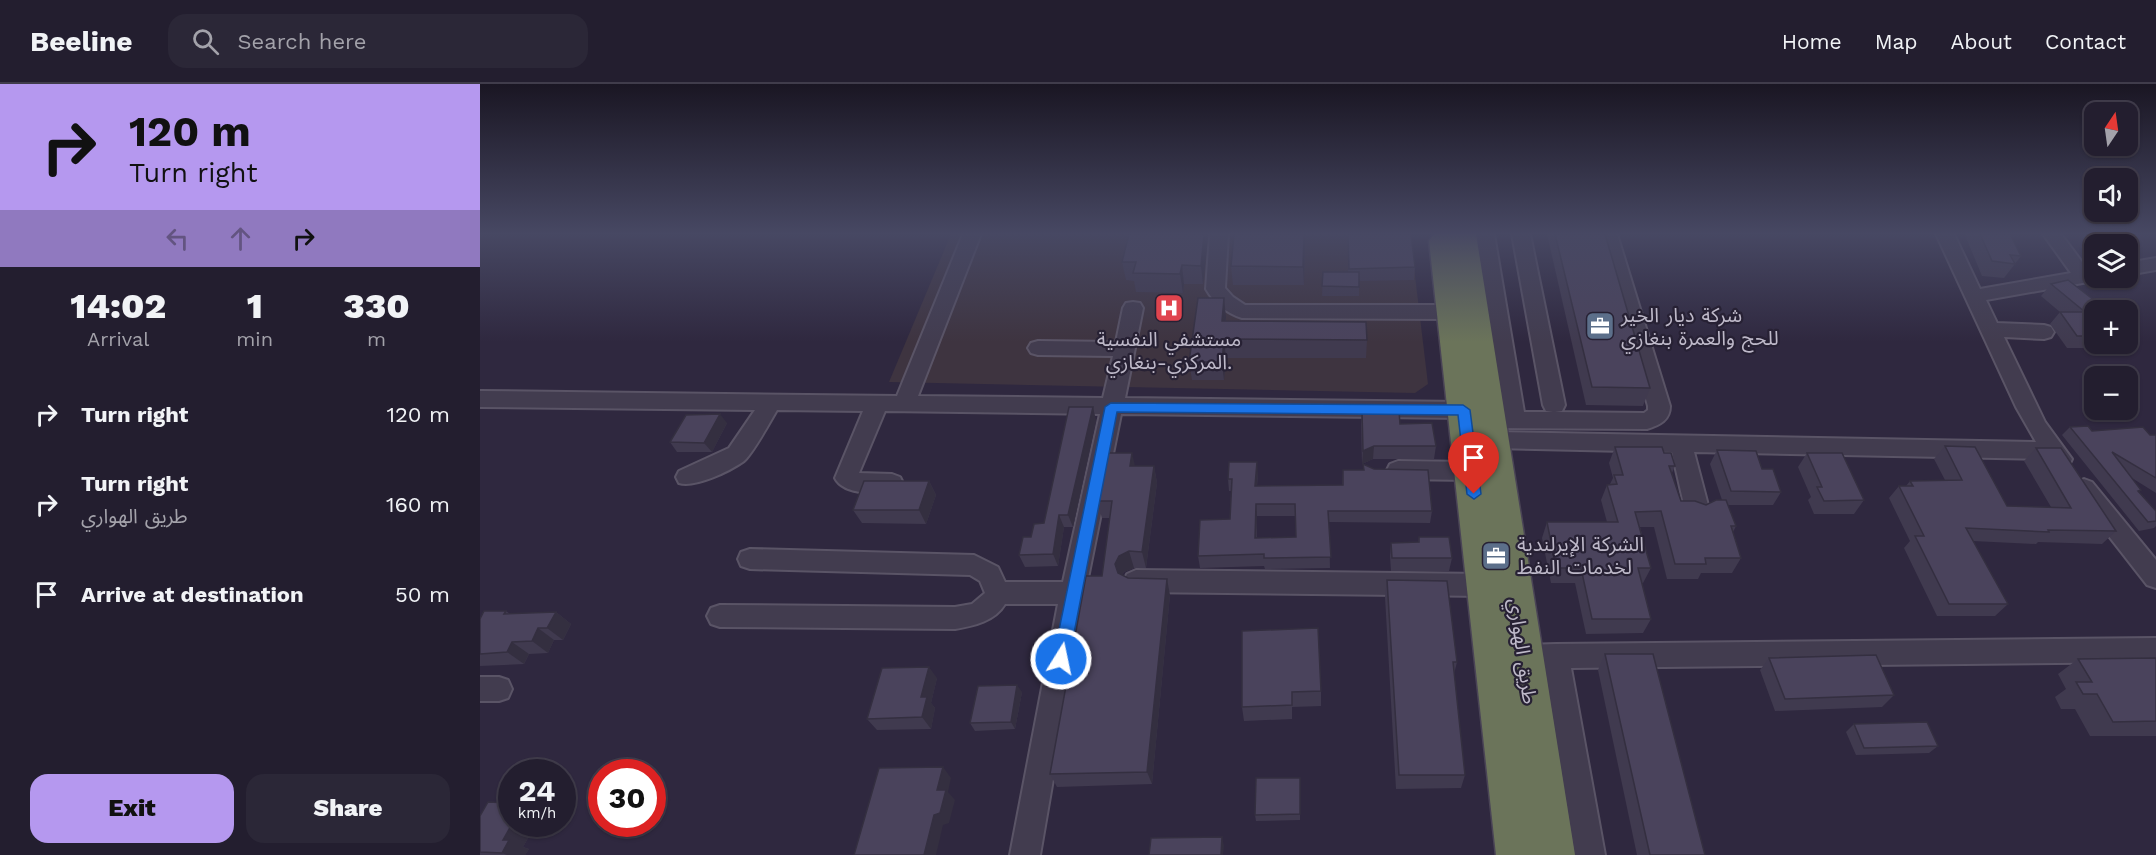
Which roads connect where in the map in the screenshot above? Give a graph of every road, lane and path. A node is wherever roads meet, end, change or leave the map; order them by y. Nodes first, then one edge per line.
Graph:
1 (958, 270) edge
2 (1216, 270) edge
3 (1446, 270) edge
4 (1468, 270) edge
5 (1491, 270) edge
6 (1528, 270) edge
7 (1619, 270) edge
8 (1962, 270) edge
9 (2084, 277) edge
10 (1495, 295) junction
11 (1533, 296) junction
12 (1975, 296) junction
13 (1133, 308) dead end
14 (1451, 312) junction
15 (1992, 330) junction
16 (2044, 332) dead end
17 (1038, 348) dead end
18 (1124, 349) junction
19 (480, 399) edge
20 (771, 403) junction
21 (877, 404) junction
22 (904, 404) junction
23 (1554, 405) dead end
24 (1111, 407) junction
25 (1491, 423) junction
26 (1681, 444) junction
27 (2054, 451) junction
28 (1373, 470) edge
29 (1471, 471) junction
30 (687, 477) dead end
31 (915, 483) edge
32 (1697, 509) edge
33 (750, 559) dead end
34 (2156, 578) edge
35 (1134, 580) edge
36 (1486, 585) junction
37 (997, 593) junction
38 (1073, 593) junction
39 (720, 616) dead end
40 (2156, 650) edge
41 (1540, 656) junction
42 (1025, 855) edge
43 (1518, 855) edge
44 (1552, 855) edge
45 (1590, 855) edge

1 - 22 street
2 - 14 street
3 - 14 highway, طريق الهواري
4 - 25 highway, طريق الهواري
5 - 10 street
6 - 11 street
7 - 25 street
8 - 12 street
9 - 12 street
10 - 11 street
10 - 25 street
11 - 23 street
12 - 15 street
13 - 18 street
14 - 25 highway, طريق الهواري
15 - 16 street
15 - 27 street
17 - 18 street
18 - 24 street
19 - 20 street
20 - 21 street
20 - 30 street
21 - 22 street
21 - 31 street
22 - 24 street
24 - 25 street
24 - 38 street
25 - 26 street
25 - 29 highway, طريق الهواري
25 - 41 highway, طريق الهواري
26 - 27 street
26 - 32 street
27 - 34 street
28 - 29 street
29 - 36 highway, طريق الهواري
33 - 37 street
35 - 36 street
36 - 43 highway, طريق الهواري
37 - 38 street
37 - 39 street
38 - 42 street
40 - 41 street
41 - 44 highway, طريق الهواري
41 - 45 street

